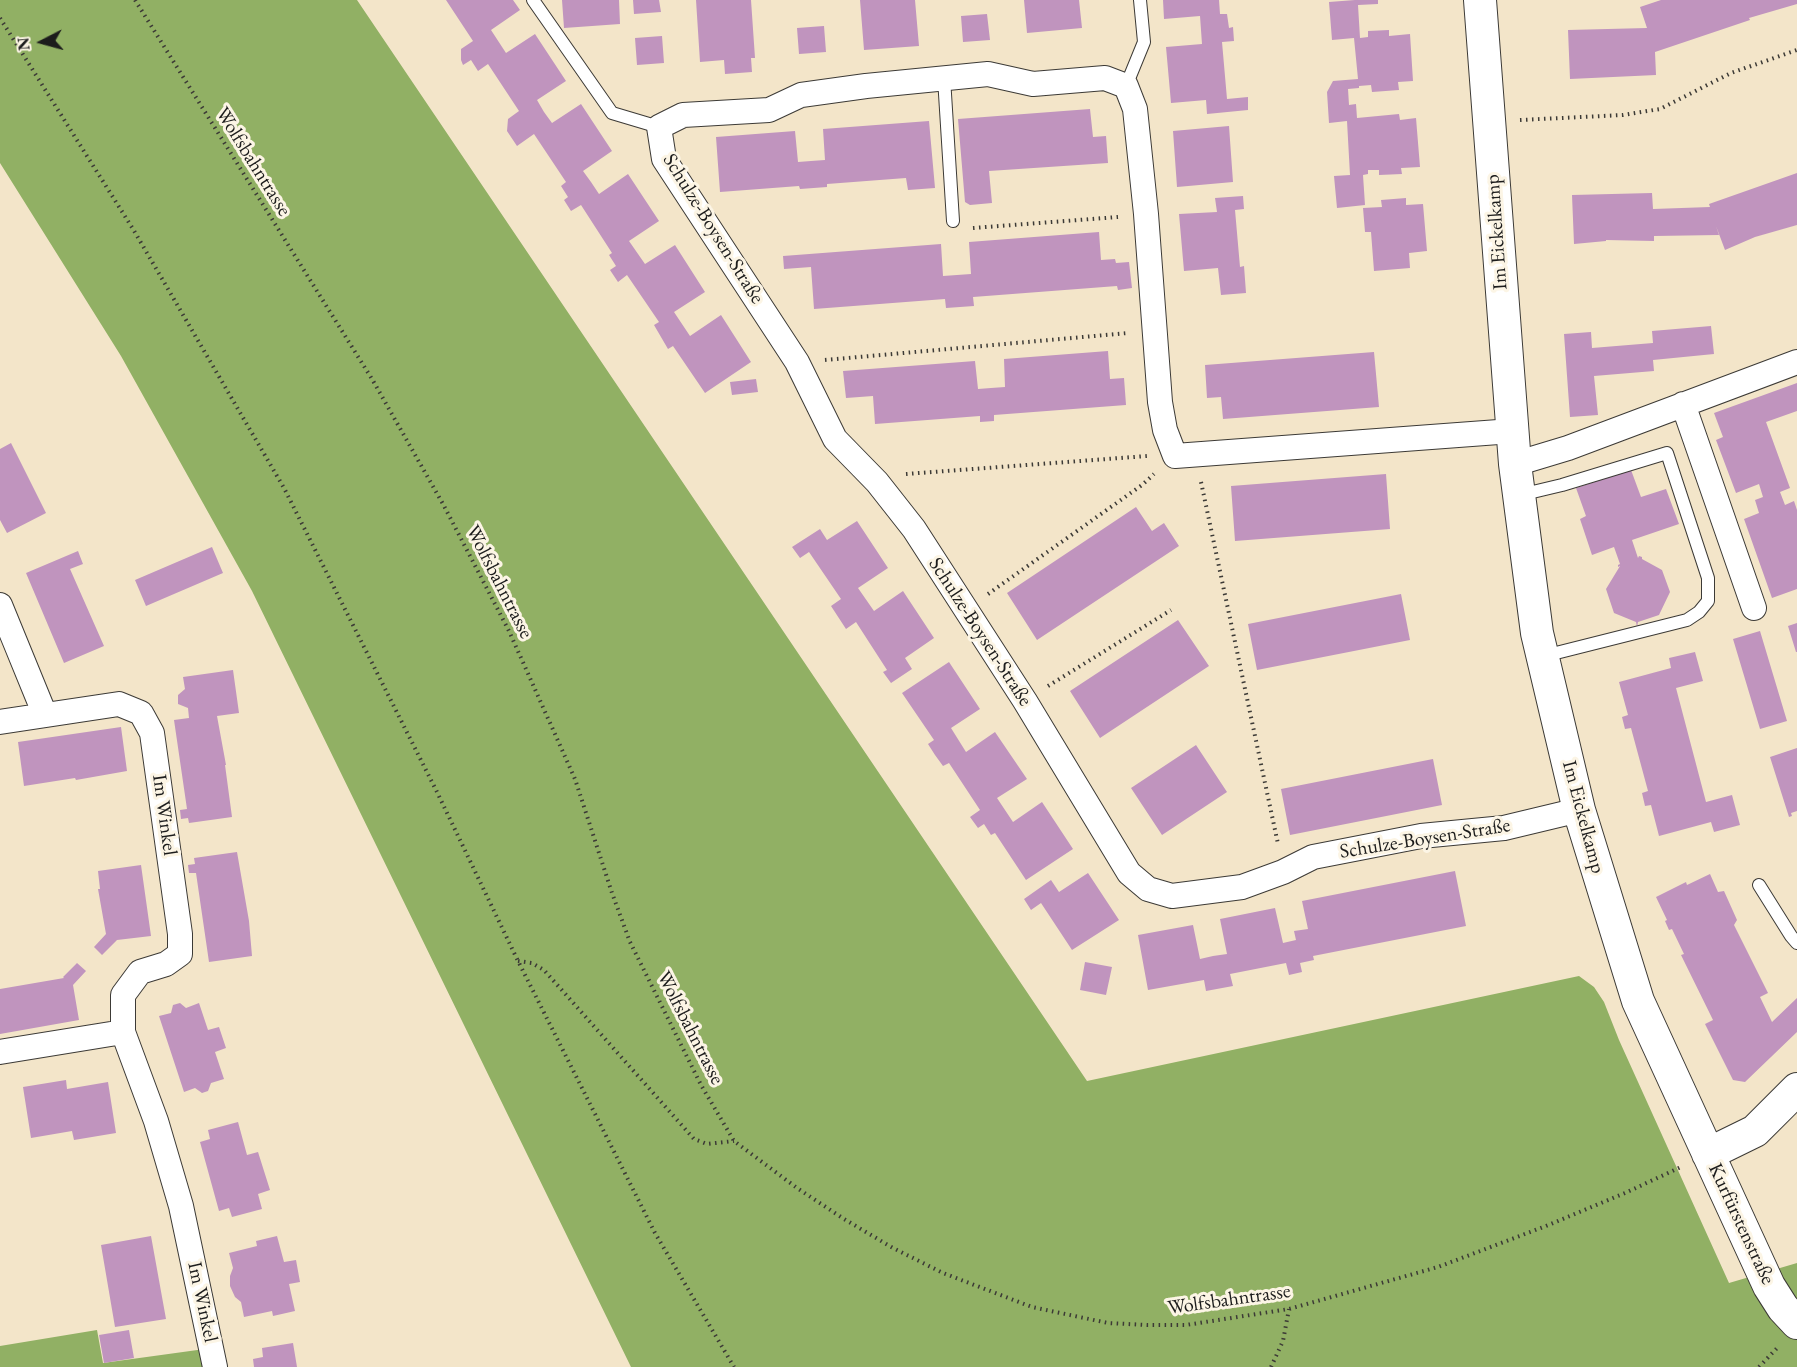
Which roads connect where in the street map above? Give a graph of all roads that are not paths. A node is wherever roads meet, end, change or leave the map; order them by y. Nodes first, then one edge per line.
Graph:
1 (533, 0) edge
2 (1140, 0) edge
3 (1480, 0) edge
4 (944, 78) junction
5 (1126, 86) junction
6 (659, 127) junction
7 (953, 221) road end
8 (1797, 362) edge
9 (1683, 404) junction
10 (1512, 431) junction
11 (1515, 464) junction
12 (1519, 495) junction
13 (0, 605) edge
14 (1754, 608) dead end
15 (1543, 657) junction
16 (45, 716) junction
17 (0, 722) edge
18 (1578, 810) junction
19 (1759, 885) dead end
20 (1797, 943) edge
21 (123, 1032) junction
22 (0, 1052) edge
23 (1797, 1089) edge
24 (1708, 1154) junction
25 (1797, 1323) edge
26 (215, 1367) edge

1 - 6 lane
2 - 5 lane
3 - 10 street, Im Eickelkamp
4 - 5 street, Schulze-Boysen-Straße
4 - 6 street, Schulze-Boysen-Straße
4 - 7 lane
5 - 10 street
6 - 18 street, Schulze-Boysen-Straße
8 - 9 street
9 - 11 street
9 - 14 street
10 - 11 street, Im Eickelkamp
11 - 12 street, Im Eickelkamp
12 - 15 street, Im Eickelkamp
12 - 15 lane
13 - 16 street
15 - 18 street, Im Eickelkamp
16 - 17 street, Im Winkel
16 - 21 street, Im Winkel
18 - 24 street, Im Eickelkamp
19 - 20 lane
21 - 22 street
21 - 26 street, Im Winkel
23 - 24 street
24 - 25 street, Kurfürstenstraße

